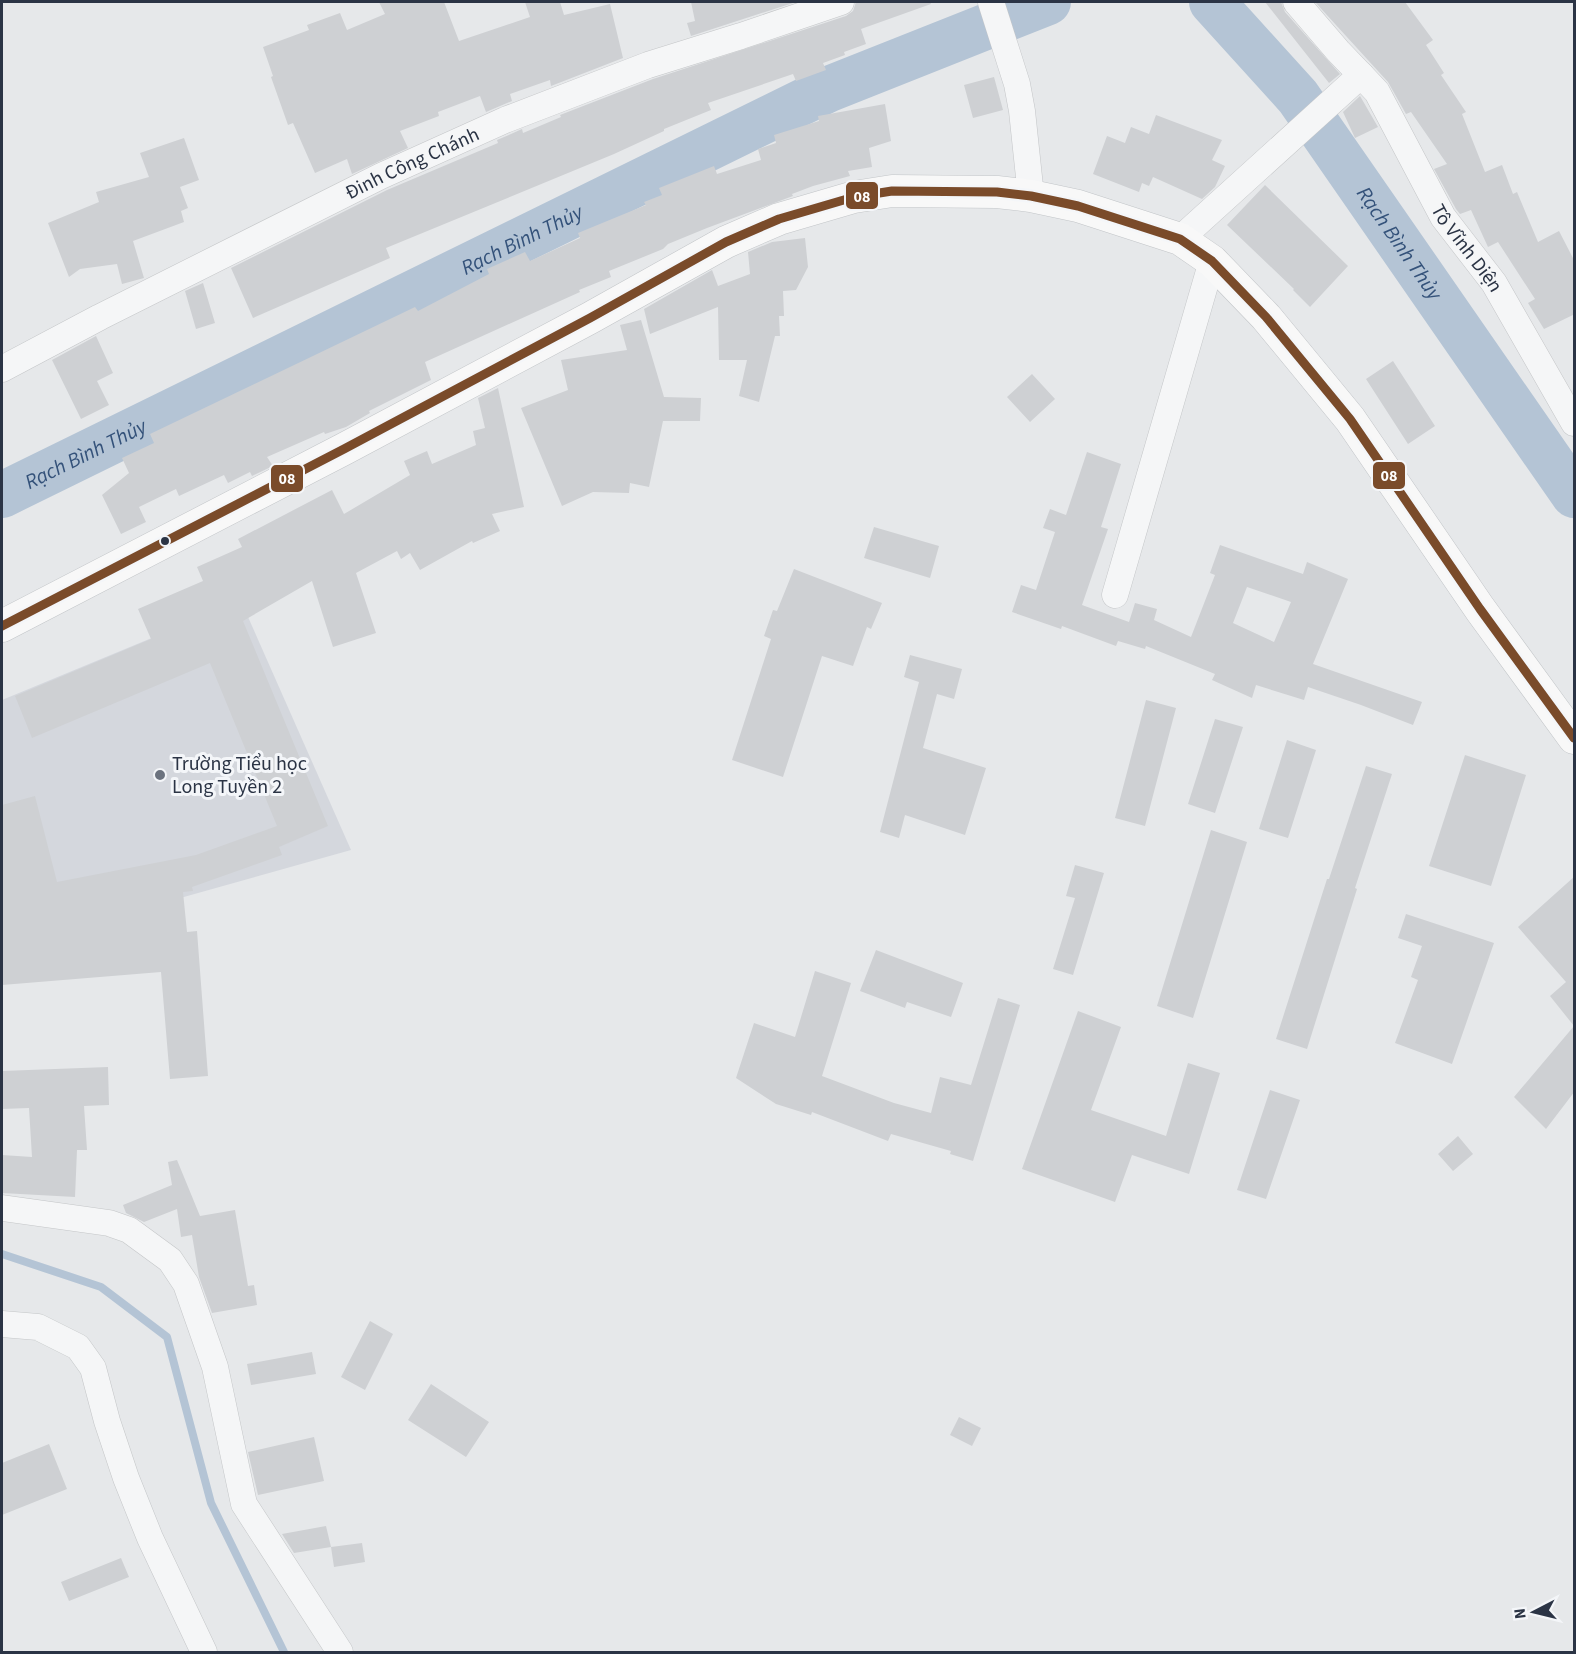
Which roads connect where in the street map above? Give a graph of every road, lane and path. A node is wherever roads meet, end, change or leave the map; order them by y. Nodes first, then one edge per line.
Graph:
1 (841, 2) edge
2 (991, 2) edge
3 (1296, 2) edge
4 (1352, 83) junction
5 (1031, 196) junction
6 (1180, 239) junction
7 (1212, 261) junction
8 (2, 369) edge
9 (1575, 423) edge
10 (1114, 595) dead end
11 (5, 628) edge
12 (1575, 738) edge
13 (2, 1208) edge
14 (2, 1324) edge
15 (204, 1653) edge
16 (340, 1653) edge

1 - 8 street, Đinh Công Chánh
2 - 5 street
3 - 4 street, Tô Vĩnh Diện
4 - 6 street
4 - 9 street, Tô Vĩnh Diện
5 - 6 main road
5 - 11 main road
6 - 7 main road
7 - 10 street
7 - 12 main road
13 - 16 street
14 - 15 street

